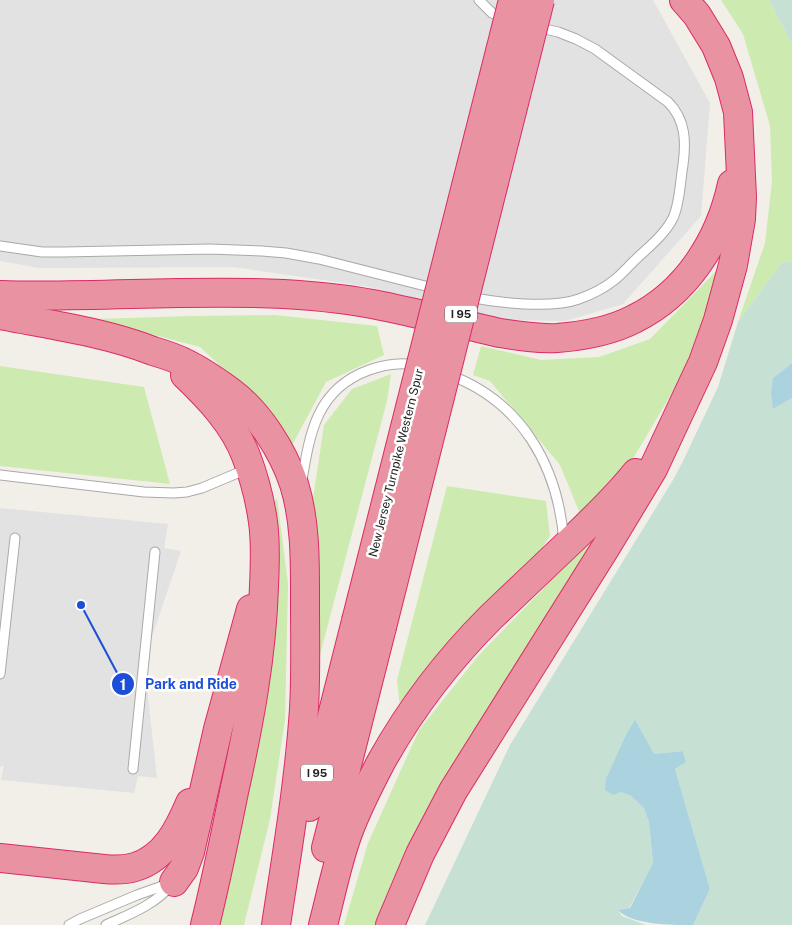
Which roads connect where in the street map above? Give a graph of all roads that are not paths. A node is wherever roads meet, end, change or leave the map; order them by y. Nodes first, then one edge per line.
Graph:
1 (479, 0) edge
2 (540, 0) edge
3 (684, 0) edge
4 (516, 14) edge
5 (740, 151) junction
6 (0, 246) edge
7 (447, 292) dead end
8 (0, 295) edge
9 (456, 295) dead end
10 (0, 315) edge
11 (154, 351) junction
12 (425, 367) dead end
13 (440, 371) dead end
14 (683, 402) junction
15 (250, 468) junction
16 (0, 475) edge
17 (298, 501) junction
18 (14, 538) dead end
19 (564, 547) junction
20 (155, 552) dead end
21 (265, 570) junction
22 (369, 624) junction
23 (0, 674) edge
24 (218, 729) junction
25 (133, 769) dead end
26 (0, 858) edge
27 (174, 882) junction
28 (68, 925) edge
29 (106, 925) edge
30 (205, 925) edge
31 (277, 925) edge
32 (306, 925) edge
33 (323, 925) edge
34 (390, 925) edge

1 - 4 lane
2 - 22 highway, New Jersey Turnpike Western Spur / I 95, bridge
3 - 5 highway
4 - 9 lane
4 - 22 highway, New Jersey Turnpike Western Spur / I 95, bridge
5 - 8 highway
5 - 14 highway
6 - 7 lane
10 - 11 highway
11 - 15 highway
11 - 17 highway
12 - 17 lane
13 - 19 lane
14 - 19 highway
14 - 34 highway
15 - 16 lane
15 - 21 highway
17 - 31 highway
18 - 23 lane
19 - 33 highway
20 - 25 lane
21 - 24 highway
21 - 30 highway
22 - 31 highway, New Jersey Turnpike Western Spur / I 95
22 - 32 highway, New Jersey Turnpike Western Spur / I 95
24 - 26 highway
24 - 27 highway
27 - 28 lane
27 - 29 lane

